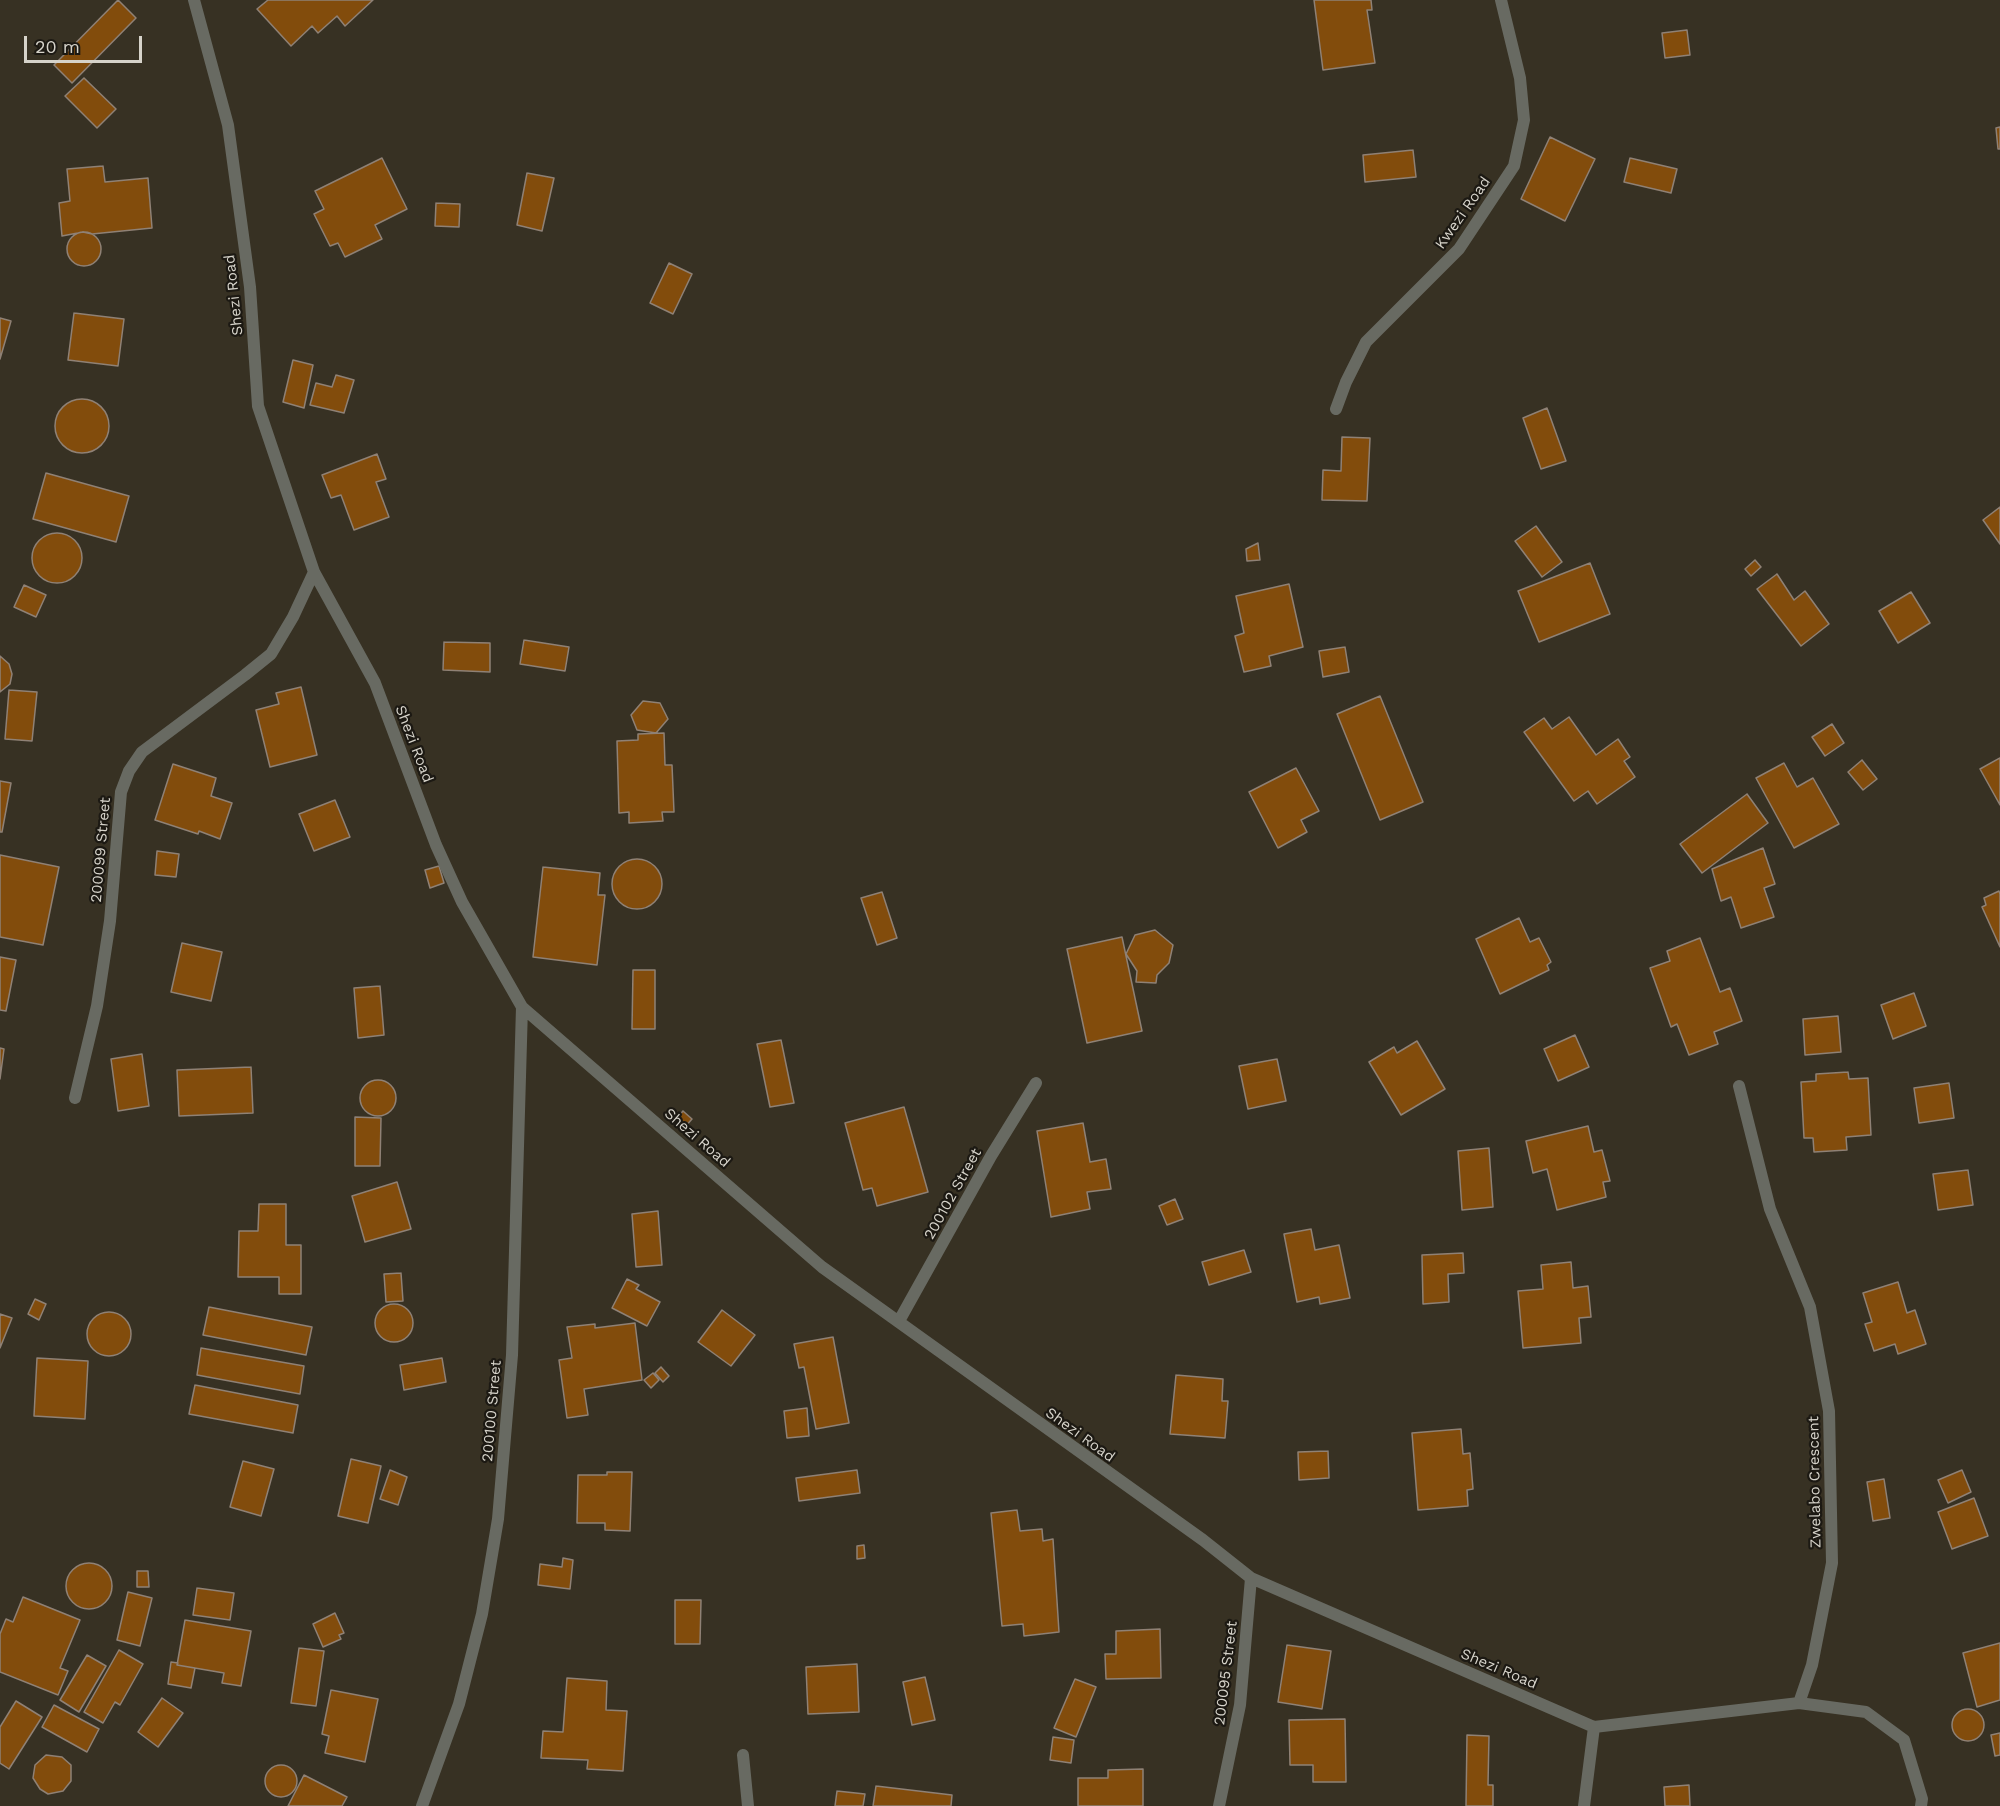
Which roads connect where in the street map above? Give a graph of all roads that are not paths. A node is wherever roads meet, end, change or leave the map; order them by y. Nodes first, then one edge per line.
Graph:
1 (194, 0) edge
2 (1501, 0) edge
3 (1336, 409) dead end
4 (314, 572) junction
5 (522, 1007) junction
6 (1036, 1083) dead end
7 (1739, 1086) dead end
8 (75, 1098) dead end
9 (899, 1322) junction
10 (1251, 1578) junction
11 (1799, 1703) junction
12 (1593, 1727) junction
13 (743, 1755) dead end
14 (422, 1806) edge
15 (748, 1806) edge
16 (1219, 1806) edge
17 (1584, 1806) edge
18 (1921, 1806) edge

1 - 4 street, Shezi Road
2 - 3 street, Kwezi Road
4 - 5 street, Shezi Road
4 - 8 street, 200099 Street
5 - 9 street, Shezi Road
5 - 14 street, 200100 Street
6 - 9 street, 200102 Street
7 - 11 street, Zwelabo Crescent
9 - 10 street, Shezi Road
10 - 12 street, Shezi Road
10 - 16 street, 200095 Street
11 - 12 street
11 - 18 street
12 - 17 street
13 - 15 street

